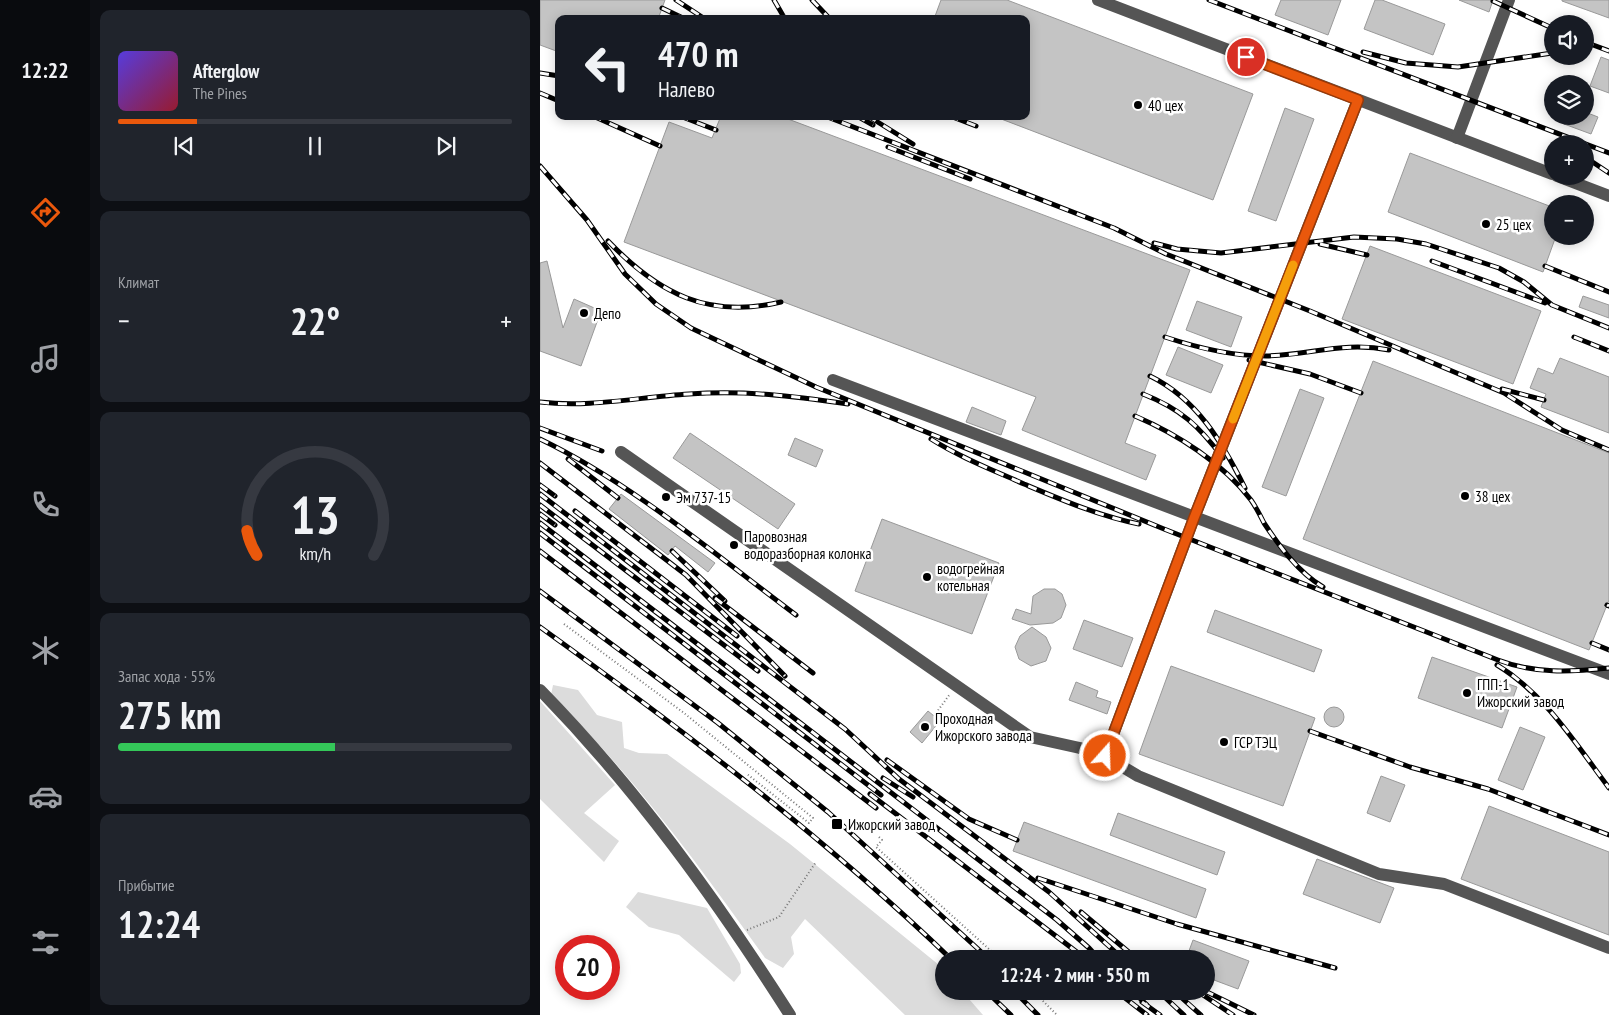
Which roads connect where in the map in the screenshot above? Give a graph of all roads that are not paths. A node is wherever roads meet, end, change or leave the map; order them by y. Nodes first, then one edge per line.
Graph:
1 (1098, 0) edge
2 (1509, 0) edge
3 (1358, 100) junction
4 (1457, 138) junction
5 (1544, 171) edge
6 (1580, 185) edge
7 (1609, 196) edge
8 (833, 380) dead end
9 (621, 452) dead end
10 (1194, 518) junction
11 (1609, 674) edge
12 (540, 690) edge
13 (1105, 756) junction
14 (1609, 948) edge
15 (790, 1015) edge

1 - 3 lane
2 - 4 lane
3 - 4 lane
3 - 10 lane
4 - 5 lane
6 - 7 lane
8 - 10 lane
9 - 13 lane
10 - 11 lane
10 - 13 lane
12 - 15 lane
13 - 14 lane

